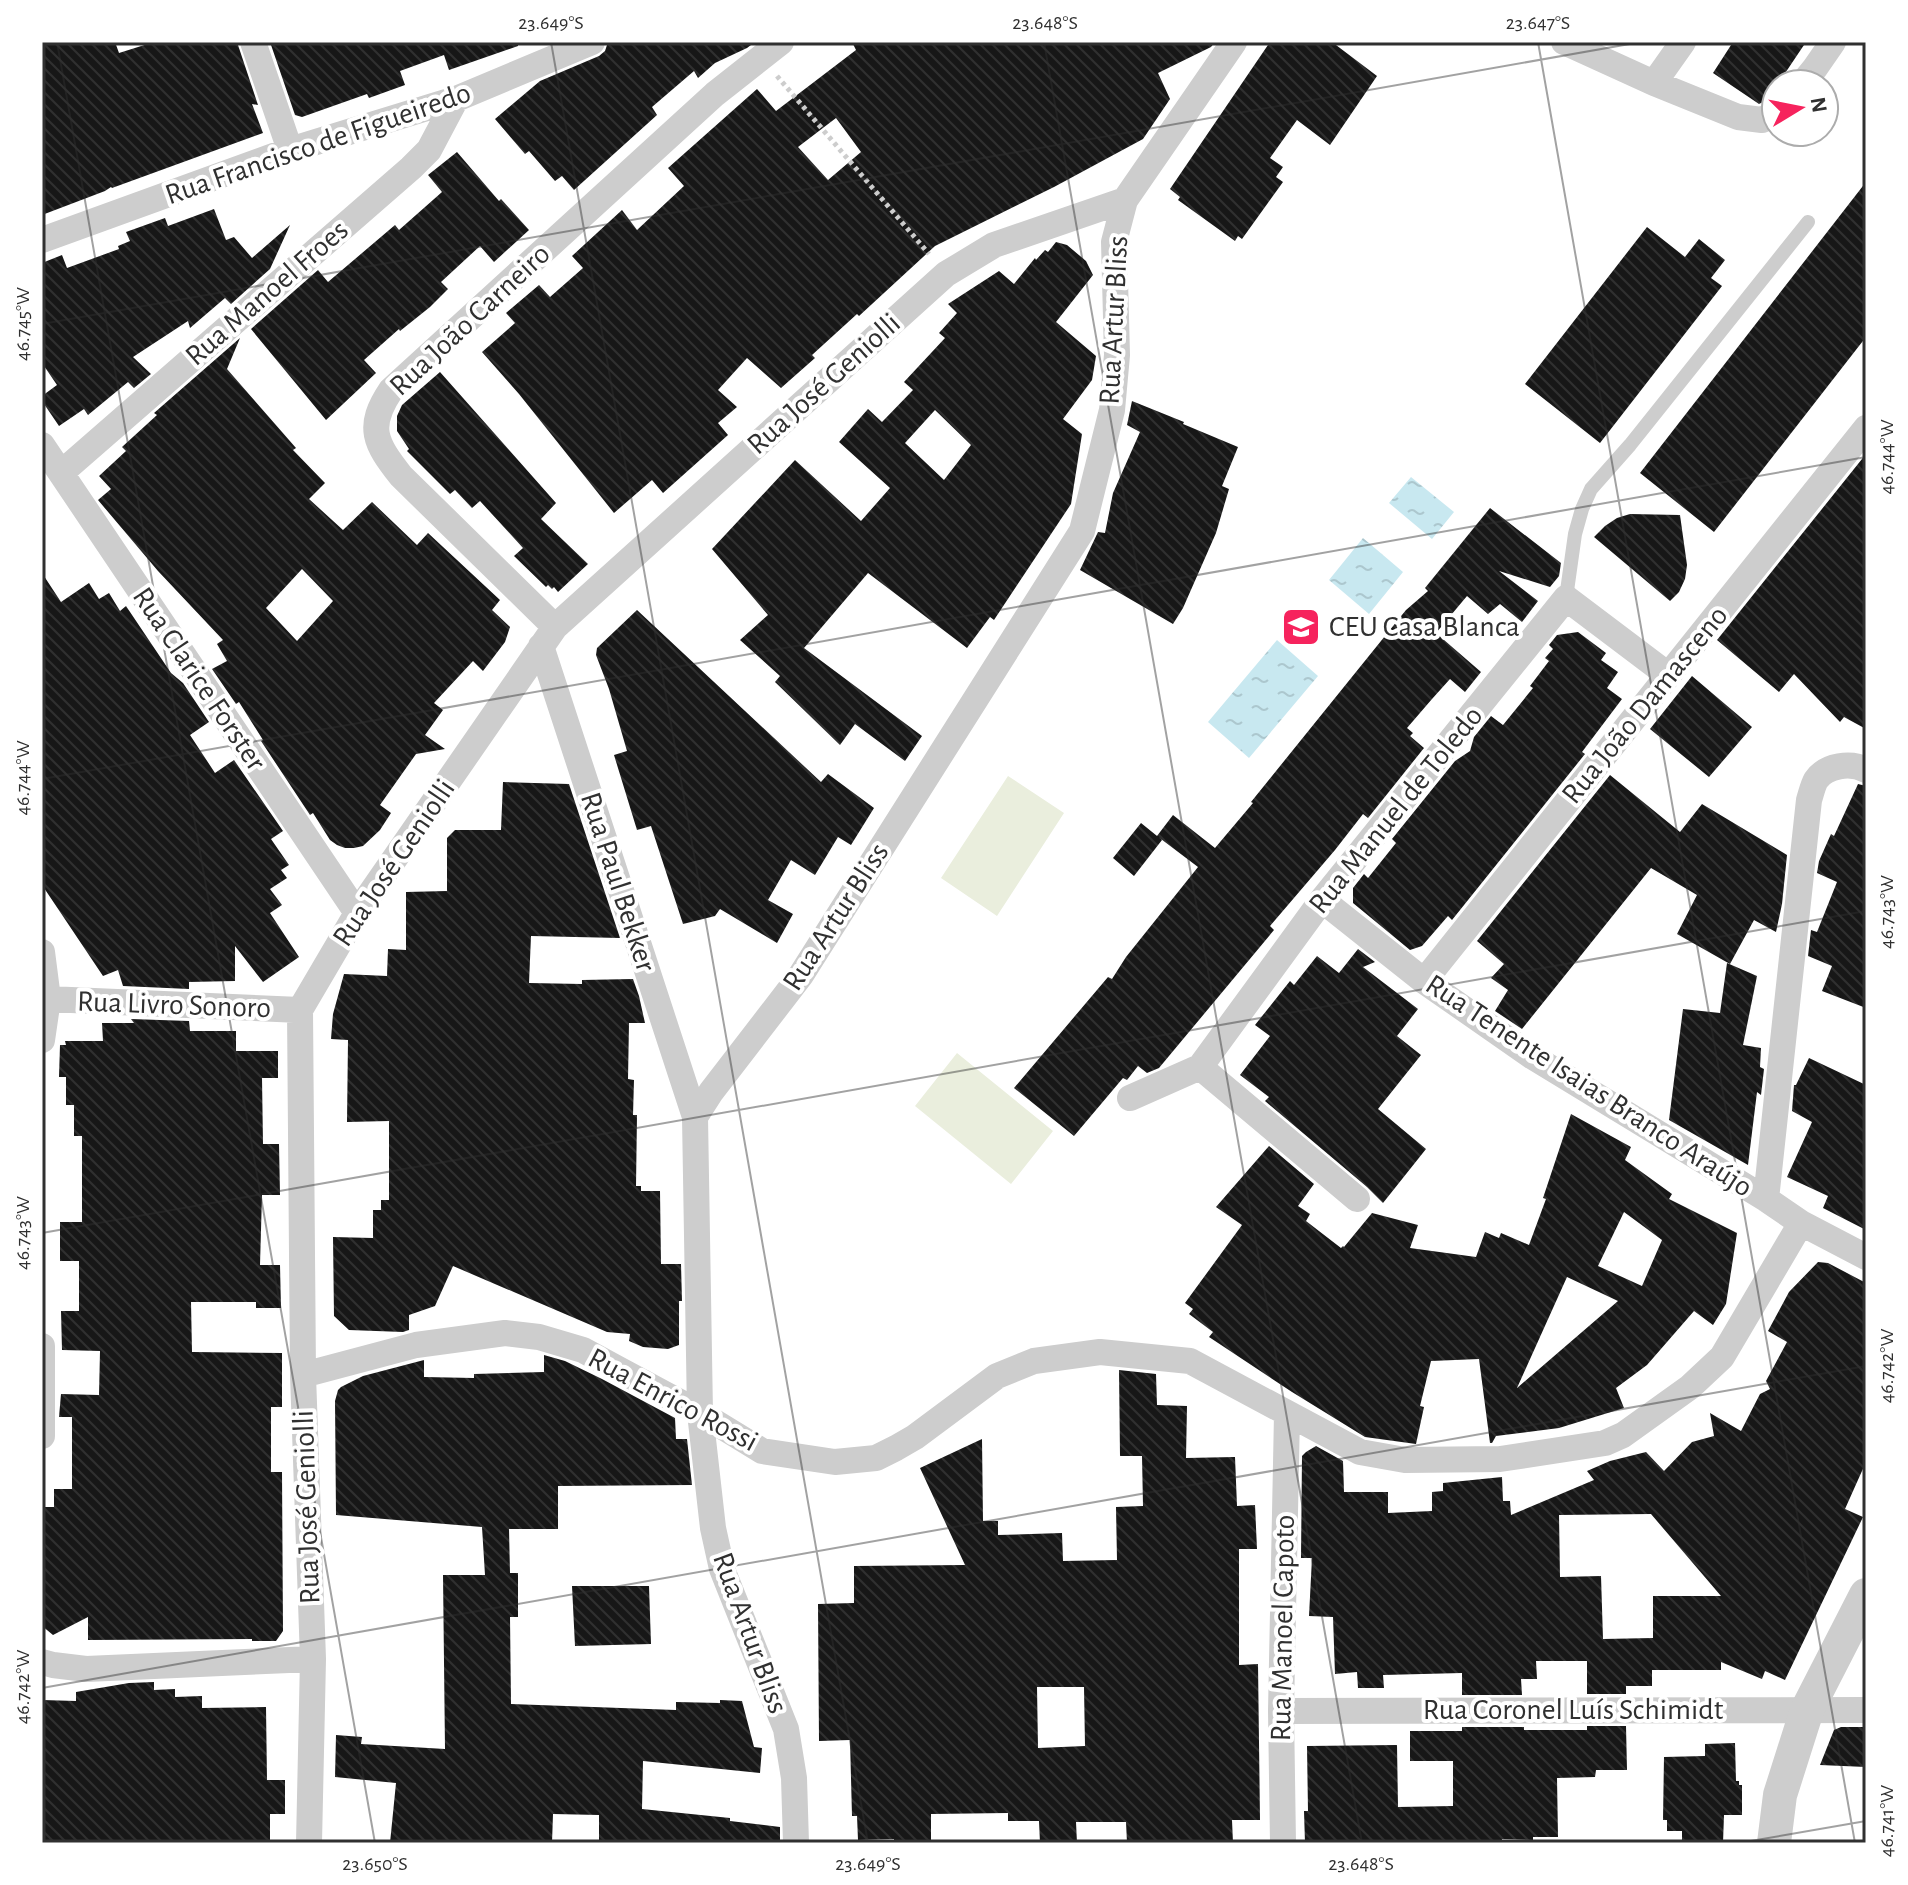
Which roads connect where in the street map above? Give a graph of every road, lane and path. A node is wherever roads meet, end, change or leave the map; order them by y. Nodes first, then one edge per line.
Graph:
1 (253, 42) edge
2 (592, 42) edge
3 (1234, 42) edge
4 (1564, 42) edge
5 (1683, 42) edge
6 (1833, 42) edge
7 (771, 50) edge
8 (1815, 68) edge
9 (1654, 83) junction
10 (456, 99) junction
11 (1760, 120) edge
12 (290, 150) junction
13 (1125, 200) junction
14 (1808, 222) dead end
15 (42, 240) edge
16 (946, 274) junction
17 (1866, 428) edge
18 (42, 445) edge
19 (61, 473) junction
20 (1566, 598) junction
21 (548, 637) junction
22 (1668, 675) junction
23 (1866, 770) edge
24 (1322, 900) junction
25 (357, 913) junction
26 (42, 952) edge
27 (1424, 981) junction
28 (48, 999) junction
29 (300, 1010) junction
30 (42, 1040) edge
31 (1200, 1067) junction
32 (1130, 1098) dead end
33 (695, 1117) junction
34 (1357, 1199) dead end
35 (1766, 1199) junction
36 (1801, 1223) junction
37 (1866, 1257) edge
38 (42, 1346) edge
39 (303, 1375) junction
40 (700, 1413) junction
41 (1287, 1414) junction
42 (42, 1436) edge
43 (1866, 1595) edge
44 (313, 1659) junction
45 (42, 1662) edge
46 (1807, 1710) junction
47 (1866, 1710) edge
48 (1281, 1711) junction
49 (309, 1843) edge
50 (796, 1843) edge
51 (1283, 1843) edge
52 (1774, 1843) edge

1 - 12 street
2 - 10 street, Rua Francisco de Figueiredo
3 - 13 street, Rua Artur Bliss
4 - 9 street
5 - 9 street
6 - 8 street
7 - 16 path
7 - 21 street, Rua João Carneiro
9 - 11 street
10 - 12 street, Rua Francisco de Figueiredo
10 - 19 street, Rua Manoel Froes
12 - 15 street, Rua Francisco de Figueiredo
13 - 16 street, Rua José Geniolli
13 - 33 street, Rua Artur Bliss
14 - 20 lane
16 - 21 street, Rua José Geniolli
17 - 22 street, Rua João Damasceno
18 - 19 street, Rua Clarice Forster
19 - 25 street, Rua Clarice Forster
20 - 22 street
20 - 24 street, Rua Manuel de Toledo
21 - 25 street, Rua José Geniolli
21 - 33 street, Rua Paul Bekker
22 - 27 street, Rua João Damasceno
23 - 35 street
24 - 27 street, Rua Tenente Isaias Branco Araújo
24 - 31 street, Rua Manuel de Toledo
25 - 29 street, Rua José Geniolli
26 - 28 street
27 - 35 street, Rua Tenente Isaias Branco Araújo
28 - 29 street, Rua Livro Sonoro
28 - 30 street
29 - 39 street, Rua José Geniolli
31 - 32 street, Rua Manuel de Toledo
31 - 34 street
33 - 40 street, Rua Artur Bliss
35 - 36 street, Rua Tenente Isaias Branco Araújo
36 - 37 street, Rua Tenente Isaias Branco Araújo
36 - 41 street, Rua Enrico Rossi
38 - 42 street
39 - 40 street, Rua Enrico Rossi
39 - 44 street, Rua José Geniolli
40 - 41 street, Rua Enrico Rossi
40 - 50 street, Rua Artur Bliss
41 - 48 street, Rua Manoel Capoto
43 - 46 street
44 - 45 street
44 - 49 street, Rua José Geniolli
46 - 47 street, Rua Coronel Luís Schimidt
46 - 48 street, Rua Coronel Luís Schimidt
46 - 52 street
48 - 51 street, Rua Manoel Capoto

